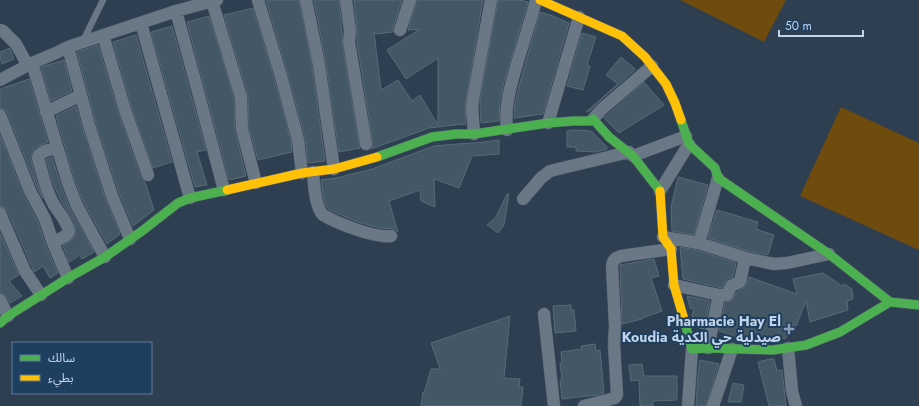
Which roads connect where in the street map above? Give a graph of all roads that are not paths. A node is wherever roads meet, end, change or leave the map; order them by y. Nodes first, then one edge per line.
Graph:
1 (102, 0) edge
2 (258, 0) edge
3 (306, 0) edge
4 (346, 0) edge
5 (410, 0) edge
6 (491, 0) edge
7 (536, 0) edge
8 (540, 0) edge
9 (215, 1) edge
10 (176, 11) junction
11 (578, 18) junction
12 (140, 23) junction
13 (0, 30) edge
14 (400, 30) dead end
15 (103, 36) junction
16 (83, 42) junction
17 (68, 47) junction
18 (30, 65) junction
19 (652, 66) junction
20 (0, 80) edge
21 (81, 95) junction
22 (46, 112) junction
23 (0, 115) edge
24 (593, 119) junction
25 (548, 123) junction
26 (507, 130) junction
27 (474, 134) junction
28 (687, 140) junction
29 (366, 144) dead end
30 (57, 148) junction
31 (631, 154) junction
32 (334, 169) junction
33 (307, 173) junction
34 (148, 175) dead end
35 (718, 178) junction
36 (256, 183) junction
37 (224, 190) junction
38 (660, 191) junction
39 (190, 198) junction
40 (523, 199) dead end
41 (0, 213) edge
42 (391, 236) dead end
43 (663, 237) junction
44 (130, 239) junction
45 (699, 242) junction
46 (53, 243) junction
47 (671, 249) junction
48 (829, 254) junction
49 (105, 257) junction
50 (745, 258) junction
51 (68, 278) junction
52 (674, 285) junction
53 (42, 295) junction
54 (719, 295) junction
55 (0, 300) edge
56 (890, 302) junction
57 (919, 305) edge
58 (544, 314) dead end
59 (4, 320) edge
60 (708, 348) junction
61 (788, 348) junction
62 (692, 349) junction
63 (732, 349) junction
64 (686, 405) edge
65 (554, 406) edge
66 (584, 406) edge
67 (713, 406) edge
68 (796, 406) edge

1 - 16 lane
2 - 33 street
3 - 32 street
4 - 29 street
5 - 14 street
6 - 27 street
7 - 26 street
8 - 11 street
9 - 10 street
9 - 36 street
10 - 12 street
10 - 37 street
11 - 19 street
11 - 25 street
12 - 15 street
12 - 39 street
13 - 18 street
15 - 16 street
15 - 34 street
16 - 17 street
17 - 18 street
17 - 21 street
18 - 20 street
18 - 22 street
19 - 24 street
19 - 28 street
21 - 22 street
21 - 44 street
22 - 30 street
23 - 46 street
24 - 25 street
24 - 31 street
25 - 26 street
26 - 27 street
27 - 32 street
28 - 31 street
28 - 35 street
28 - 38 street
30 - 46 street
30 - 49 street
31 - 38 street
31 - 40 street
32 - 33 street
33 - 36 street
33 - 42 street
35 - 45 street
35 - 48 street
36 - 37 street
37 - 39 street
38 - 43 street
39 - 44 street
41 - 53 street
43 - 45 street
43 - 47 street
44 - 49 street
45 - 50 street
46 - 51 street
47 - 52 street
47 - 66 street
48 - 50 street
48 - 56 street
49 - 51 street
50 - 54 street
51 - 53 street
52 - 54 street
52 - 62 street
53 - 59 street
54 - 60 street
55 - 59 street
56 - 57 street
56 - 61 street
58 - 65 street
60 - 62 street
60 - 63 street
61 - 63 street
61 - 68 street
62 - 64 street
63 - 67 street

